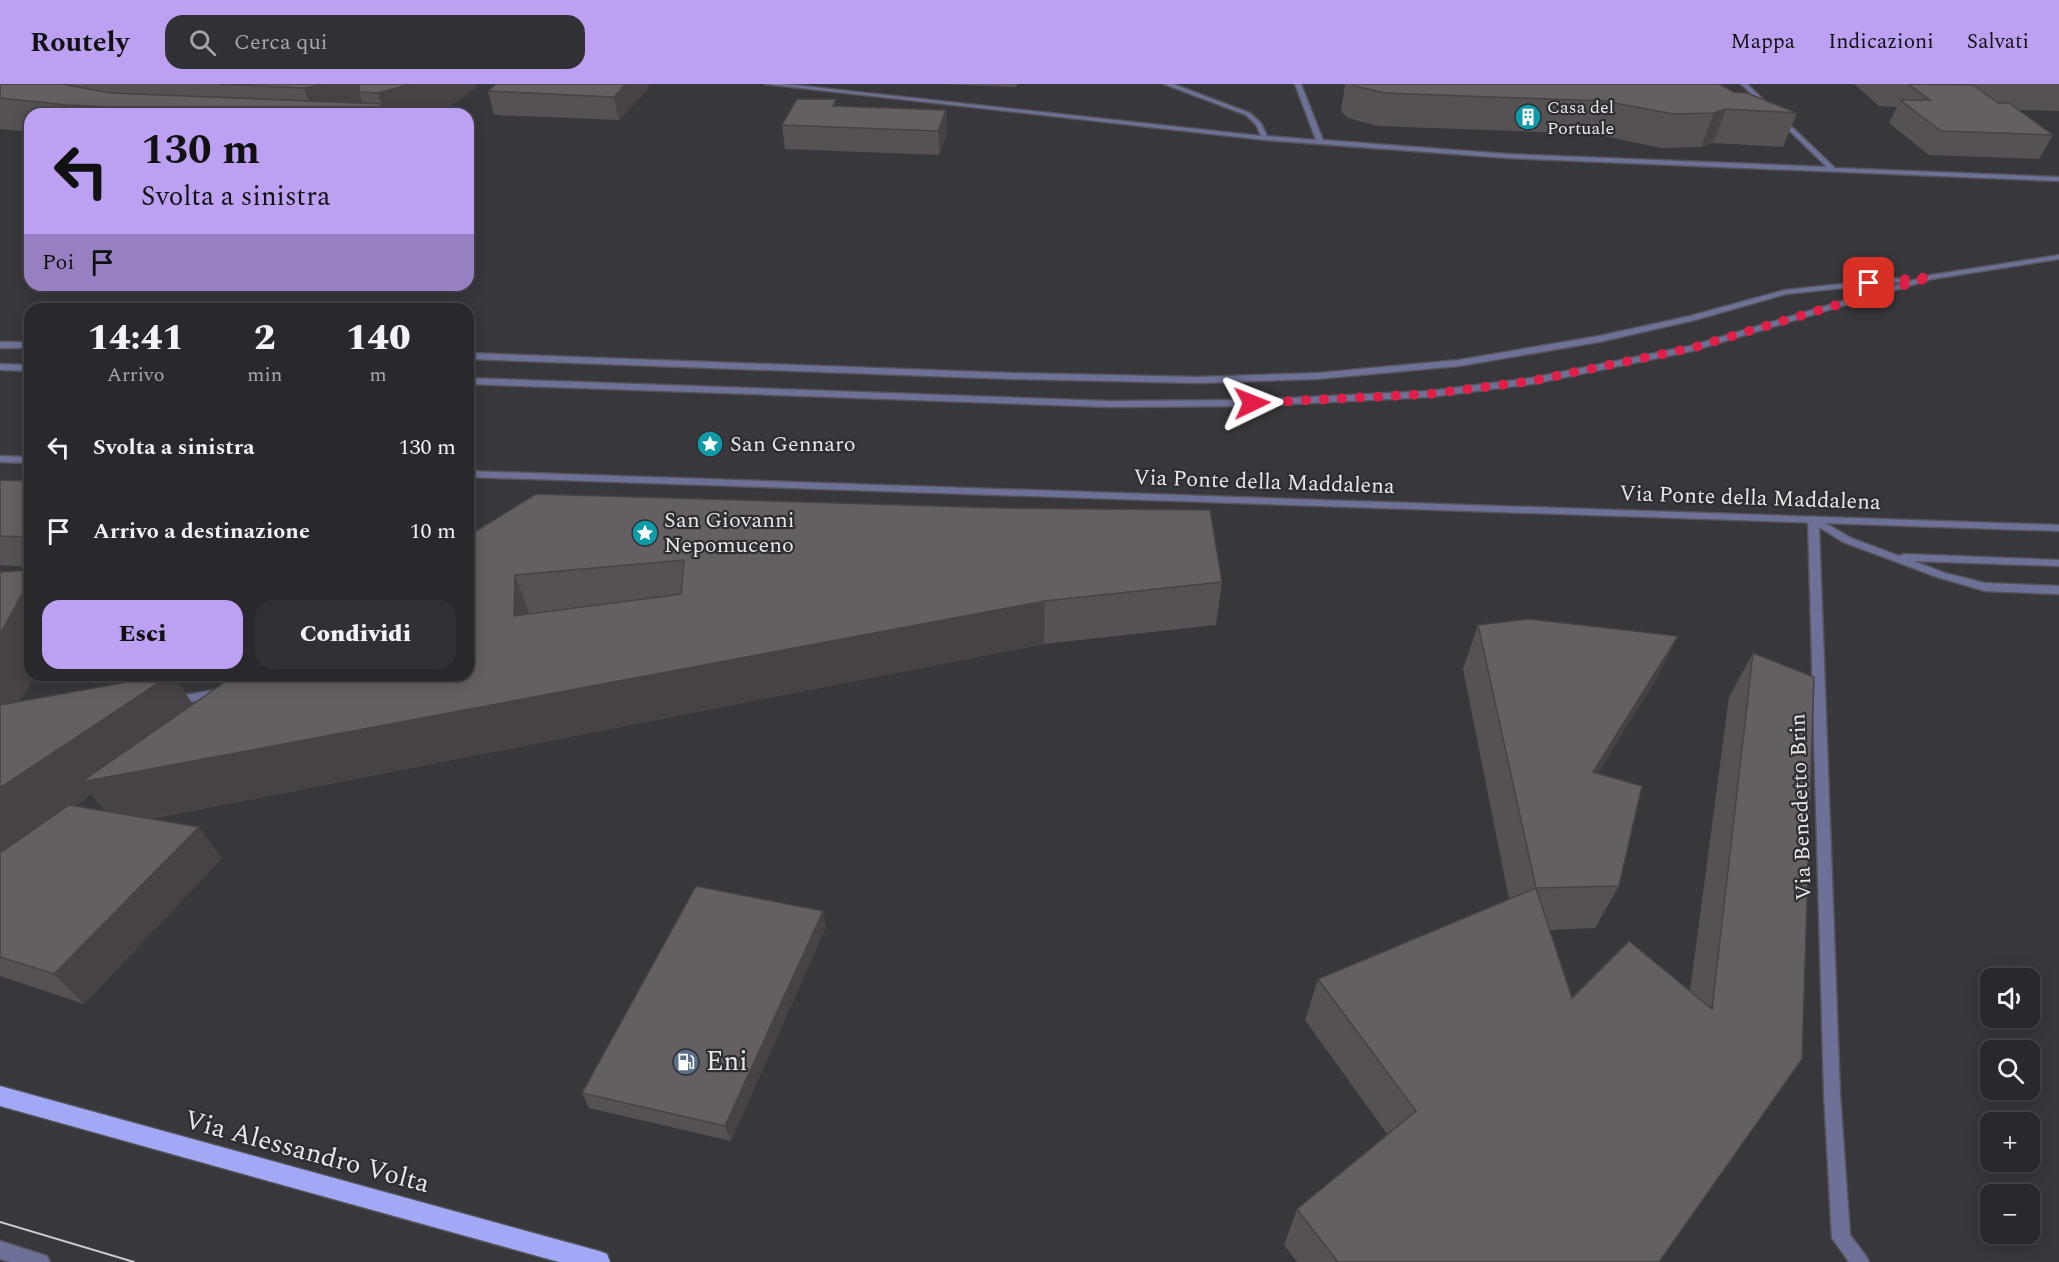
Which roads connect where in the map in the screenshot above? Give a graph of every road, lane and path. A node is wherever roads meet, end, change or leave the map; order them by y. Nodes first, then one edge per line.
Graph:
1 (768, 84) edge
2 (1167, 84) edge
3 (1298, 84) edge
4 (1744, 84) edge
5 (1265, 138) junction
6 (1320, 142) junction
7 (1835, 171) junction
8 (2059, 179) edge
9 (2059, 257) edge
10 (1931, 277) junction
11 (0, 345) edge
12 (24, 345) edge
13 (474, 356) edge
14 (0, 367) edge
15 (24, 368) edge
16 (474, 381) edge
17 (0, 459) edge
18 (24, 460) edge
19 (474, 474) edge
20 (1813, 519) junction
21 (2059, 528) edge
22 (1891, 556) junction
23 (2059, 563) edge
24 (2059, 590) edge
25 (230, 691) edge
26 (161, 704) dead end
27 (0, 1096) edge
28 (0, 1250) edge
29 (41, 1262) edge
30 (599, 1262) edge
31 (1860, 1262) edge

1 - 5 street
2 - 5 street
3 - 6 street
4 - 7 street
5 - 6 street
6 - 7 street
7 - 8 street
9 - 10 street
10 - 13 street
10 - 16 street
11 - 12 street
14 - 15 street
17 - 18 street
19 - 20 street, Via Ponte della Maddalena
20 - 21 street, Via Ponte della Maddalena
20 - 22 street
20 - 31 street, Via Benedetto Brin
22 - 23 street
22 - 24 street
25 - 26 street
27 - 30 main road, Via Alessandro Volta
28 - 29 street

